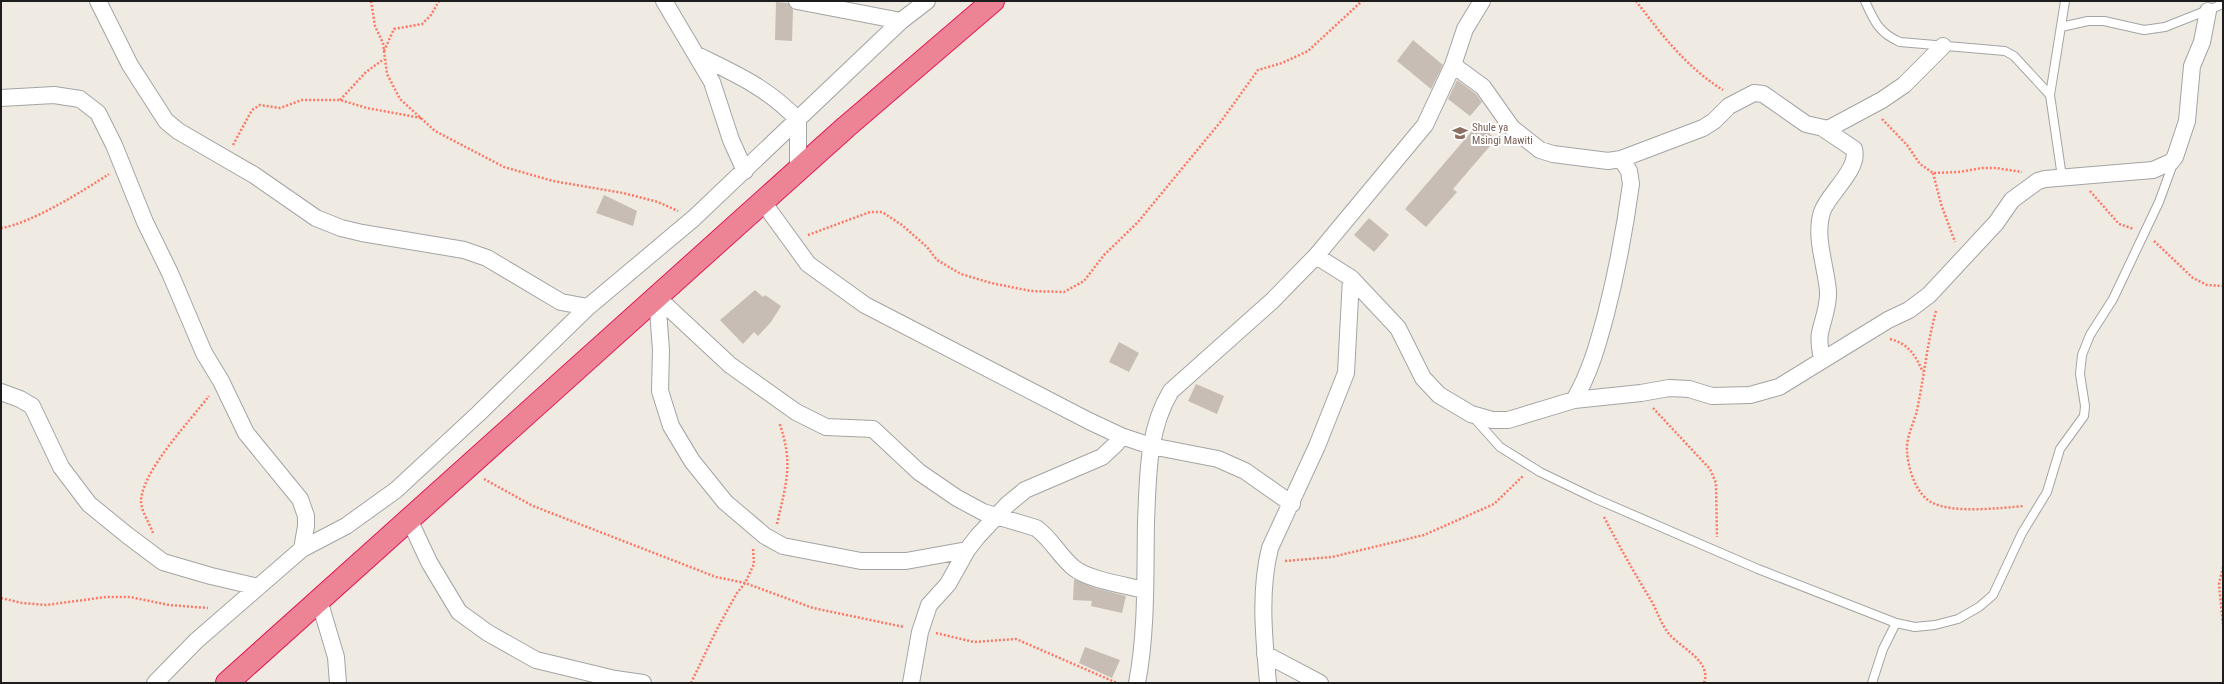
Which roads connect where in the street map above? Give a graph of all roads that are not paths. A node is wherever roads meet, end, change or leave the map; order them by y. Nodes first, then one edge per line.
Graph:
1 (98, 1) edge
2 (664, 1) edge
3 (797, 1) edge
4 (927, 1) edge
5 (993, 1) edge
6 (1482, 1) edge
7 (1866, 1) edge
8 (2065, 1) edge
9 (2223, 4) edge
10 (2208, 11) junction
11 (901, 21) junction
12 (2061, 27) junction
13 (1944, 46) junction
14 (697, 55) junction
15 (1453, 65) junction
16 (2050, 95) junction
17 (1, 98) edge
18 (798, 120) junction
19 (1824, 129) junction
20 (2175, 157) junction
21 (1621, 158) junction
22 (798, 170) junction
23 (745, 171) junction
24 (2062, 177) junction
25 (763, 202) junction
26 (1316, 256) junction
27 (1351, 278) junction
28 (657, 297) junction
29 (588, 307) junction
30 (1822, 360) junction
31 (1, 392) edge
32 (1574, 400) junction
33 (1471, 414) junction
34 (1121, 436) junction
35 (1151, 446) junction
36 (1292, 504) junction
37 (997, 516) junction
38 (409, 519) junction
39 (302, 549) junction
40 (967, 550) junction
41 (258, 587) junction
42 (1144, 590) junction
43 (319, 600) junction
44 (1896, 623) junction
45 (1265, 654) junction
46 (155, 683) edge
47 (227, 683) edge
48 (338, 683) edge
49 (643, 683) edge
50 (912, 683) edge
51 (1137, 683) edge
52 (1268, 683) edge
53 (1320, 683) edge
54 (1872, 683) edge

1 - 29 street
2 - 14 street
3 - 11 street
4 - 11 street
5 - 22 highway
6 - 15 street
7 - 13 lane
8 - 12 lane
9 - 10 lane
10 - 12 lane
10 - 20 street
11 - 18 street
12 - 16 lane
13 - 16 lane
13 - 19 street
14 - 18 street
14 - 23 street
15 - 21 street
15 - 26 street
16 - 24 lane
17 - 39 street
18 - 22 street
18 - 23 street
19 - 21 street
19 - 30 street
20 - 24 street
20 - 44 lane
21 - 32 street
22 - 25 highway
23 - 29 street
24 - 30 street
25 - 28 highway
25 - 34 street
26 - 27 street
26 - 35 street
27 - 33 street
27 - 36 street
28 - 37 street
28 - 38 highway
28 - 40 street
29 - 39 street
30 - 32 street
31 - 41 street
32 - 33 street
33 - 44 lane
34 - 35 street
34 - 37 street
35 - 36 street
35 - 42 street
36 - 45 street
37 - 40 street
37 - 42 street
38 - 43 highway
38 - 49 street
39 - 41 street
40 - 50 street
41 - 46 street
42 - 51 street
43 - 47 highway
43 - 48 street
44 - 54 lane
45 - 52 street
45 - 53 street

